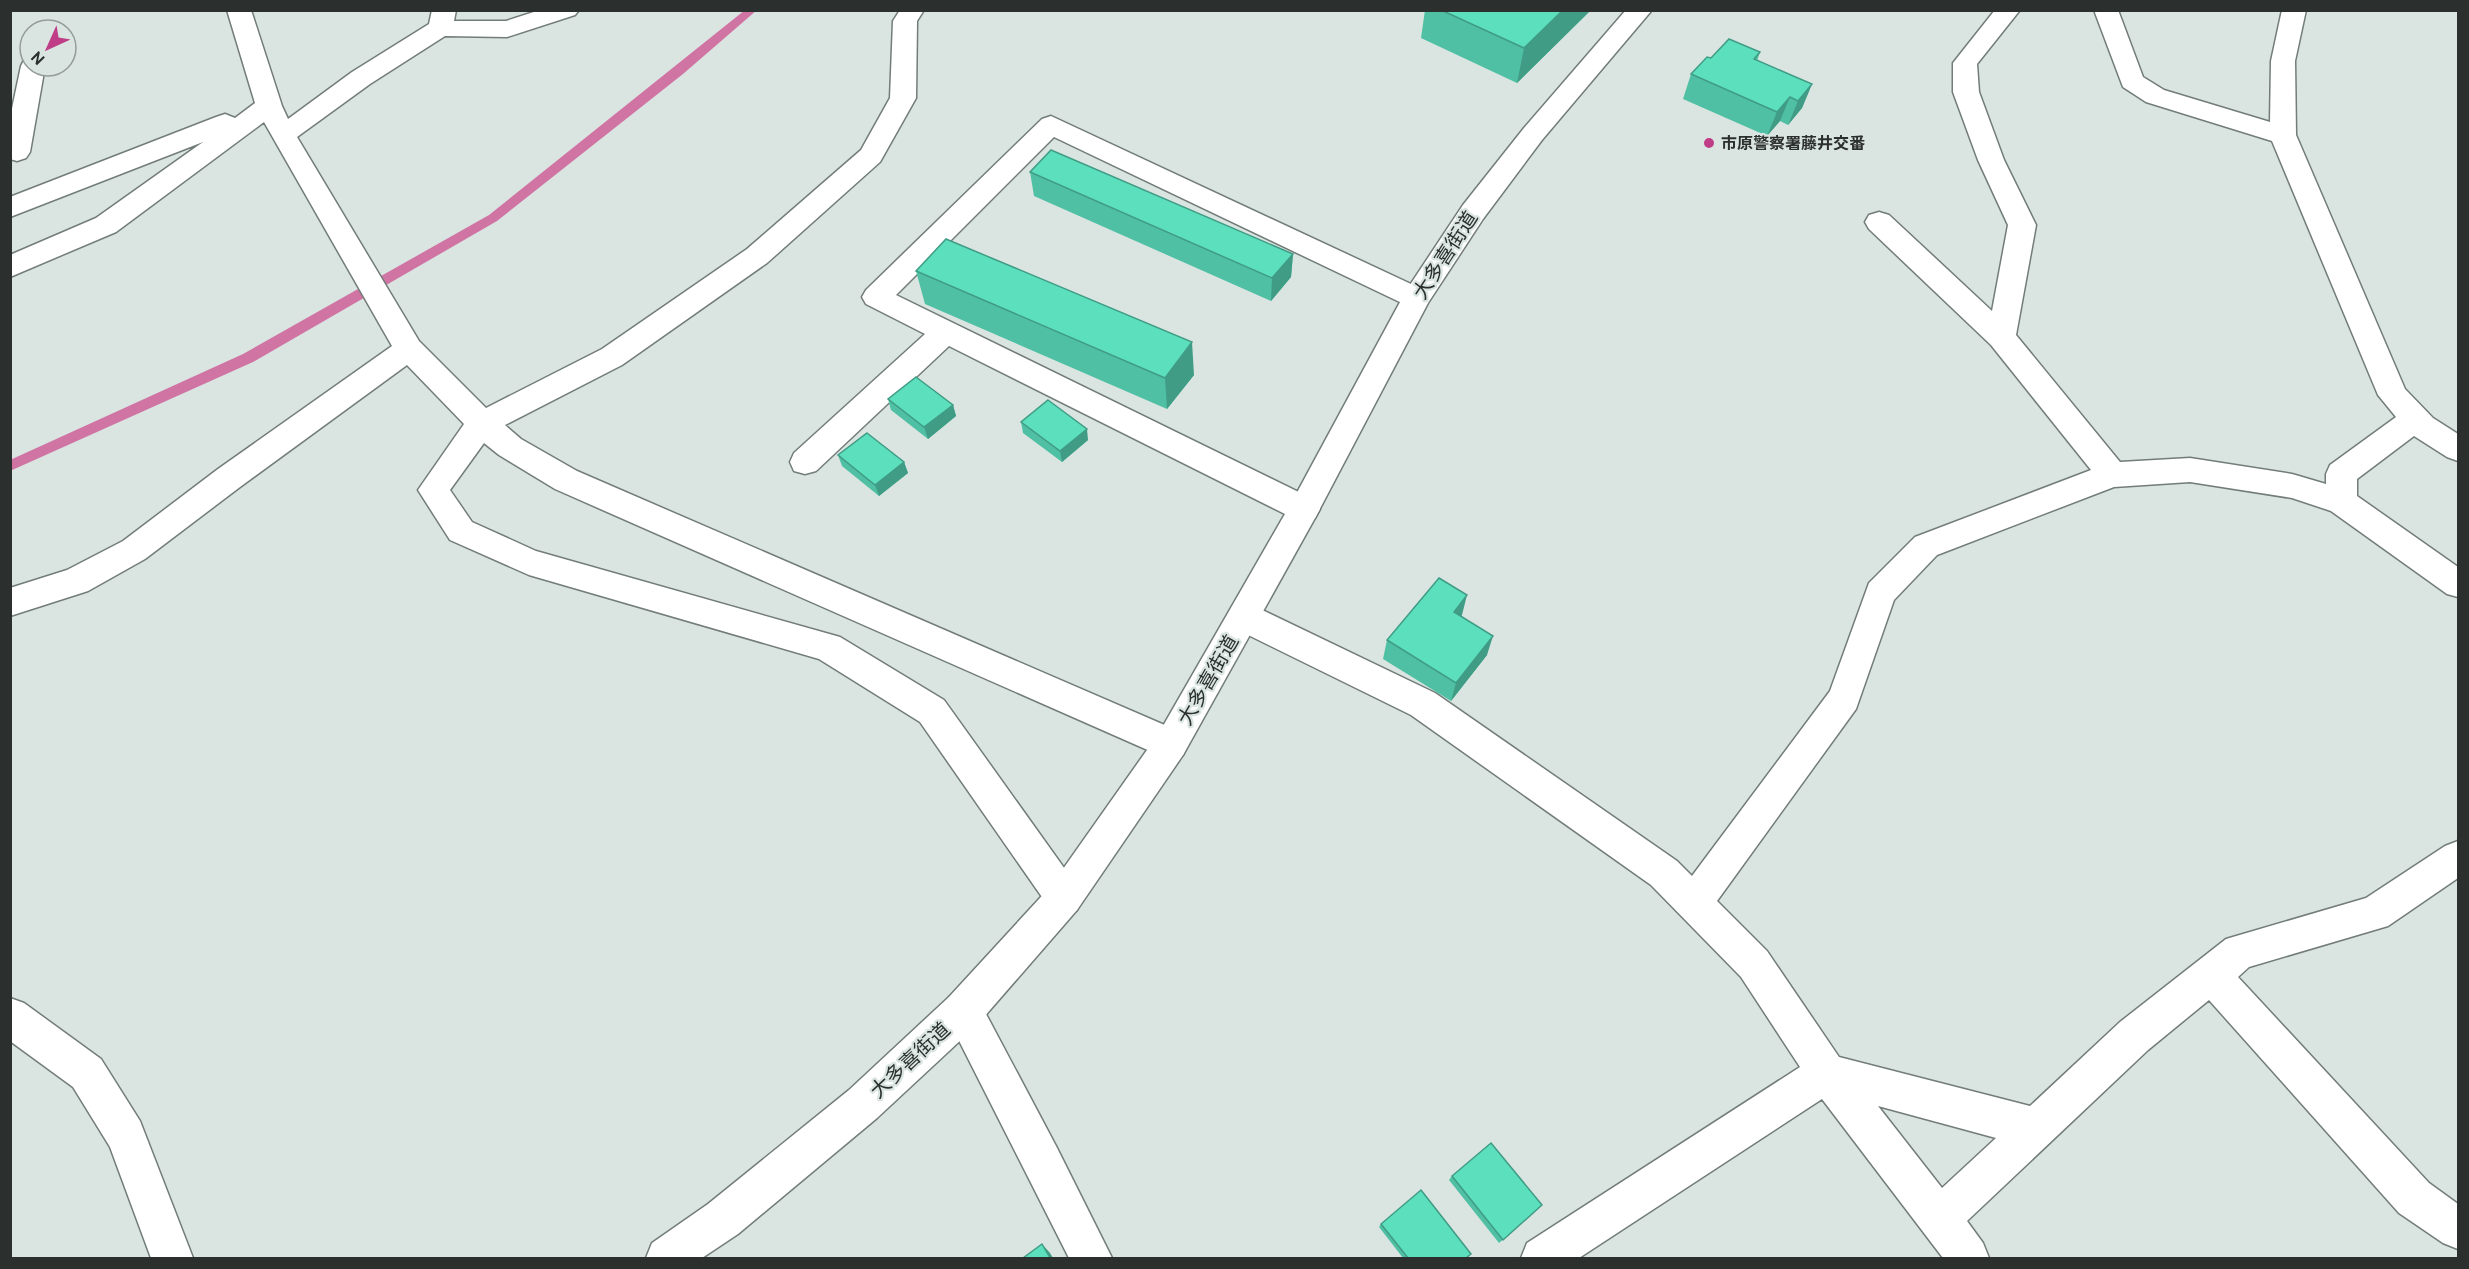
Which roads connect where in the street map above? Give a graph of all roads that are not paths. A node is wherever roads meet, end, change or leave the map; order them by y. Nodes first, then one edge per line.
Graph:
1 (239, 10) edge
2 (464, 10) edge
3 (567, 10) edge
4 (912, 10) edge
5 (1640, 10) edge
6 (2008, 10) edge
7 (2106, 10) edge
8 (2294, 10) edge
9 (442, 19) edge
10 (29, 78) edge
11 (269, 106) junction
12 (283, 135) junction
13 (2283, 135) junction
14 (17, 152) dead end
15 (10, 208) edge
16 (1879, 222) dead end
17 (10, 267) edge
18 (1416, 298) junction
19 (944, 333) junction
20 (2001, 337) junction
21 (409, 349) junction
22 (2415, 419) junction
23 (482, 423) junction
24 (2458, 449) edge
25 (805, 462) dead end
26 (2112, 474) junction
27 (2342, 502) junction
28 (1304, 508) junction
29 (2458, 584) edge
30 (10, 602) edge
31 (1244, 617) junction
32 (1171, 744) junction
33 (2458, 858) edge
34 (1064, 898) junction
35 (1694, 903) junction
36 (2211, 975) junction
37 (963, 1011) junction
38 (10, 1017) edge
39 (1827, 1073) junction
40 (2036, 1128) junction
41 (1940, 1218) junction
42 (2458, 1228) edge
43 (172, 1258) edge
44 (667, 1258) edge
45 (1090, 1258) edge
46 (1542, 1258) edge
47 (1968, 1258) edge

1 - 11 main road
2 - 9 main road
3 - 9 main road
4 - 23 main road
5 - 18 main road, 大多喜街道
6 - 20 main road
7 - 13 main road
8 - 13 main road
9 - 12 main road
10 - 14 main road
11 - 12 main road
11 - 15 main road
11 - 17 main road
12 - 21 main road
13 - 22 main road
16 - 20 main road
18 - 19 main road
18 - 28 main road, 大多喜街道
19 - 25 main road
19 - 28 main road
20 - 26 main road
21 - 23 main road
21 - 30 main road
22 - 24 main road
22 - 27 main road
23 - 32 main road
23 - 34 main road
26 - 27 main road
26 - 35 main road
27 - 29 main road
28 - 31 main road, 大多喜街道
31 - 32 main road, 大多喜街道
31 - 35 main road
32 - 34 main road, 大多喜街道
33 - 36 main road
34 - 37 main road, 大多喜街道
35 - 39 main road
36 - 40 main road
36 - 42 main road
37 - 44 main road, 大多喜街道
37 - 45 main road
38 - 43 main road
39 - 40 main road
39 - 41 main road
39 - 46 main road
40 - 41 main road
41 - 47 main road

